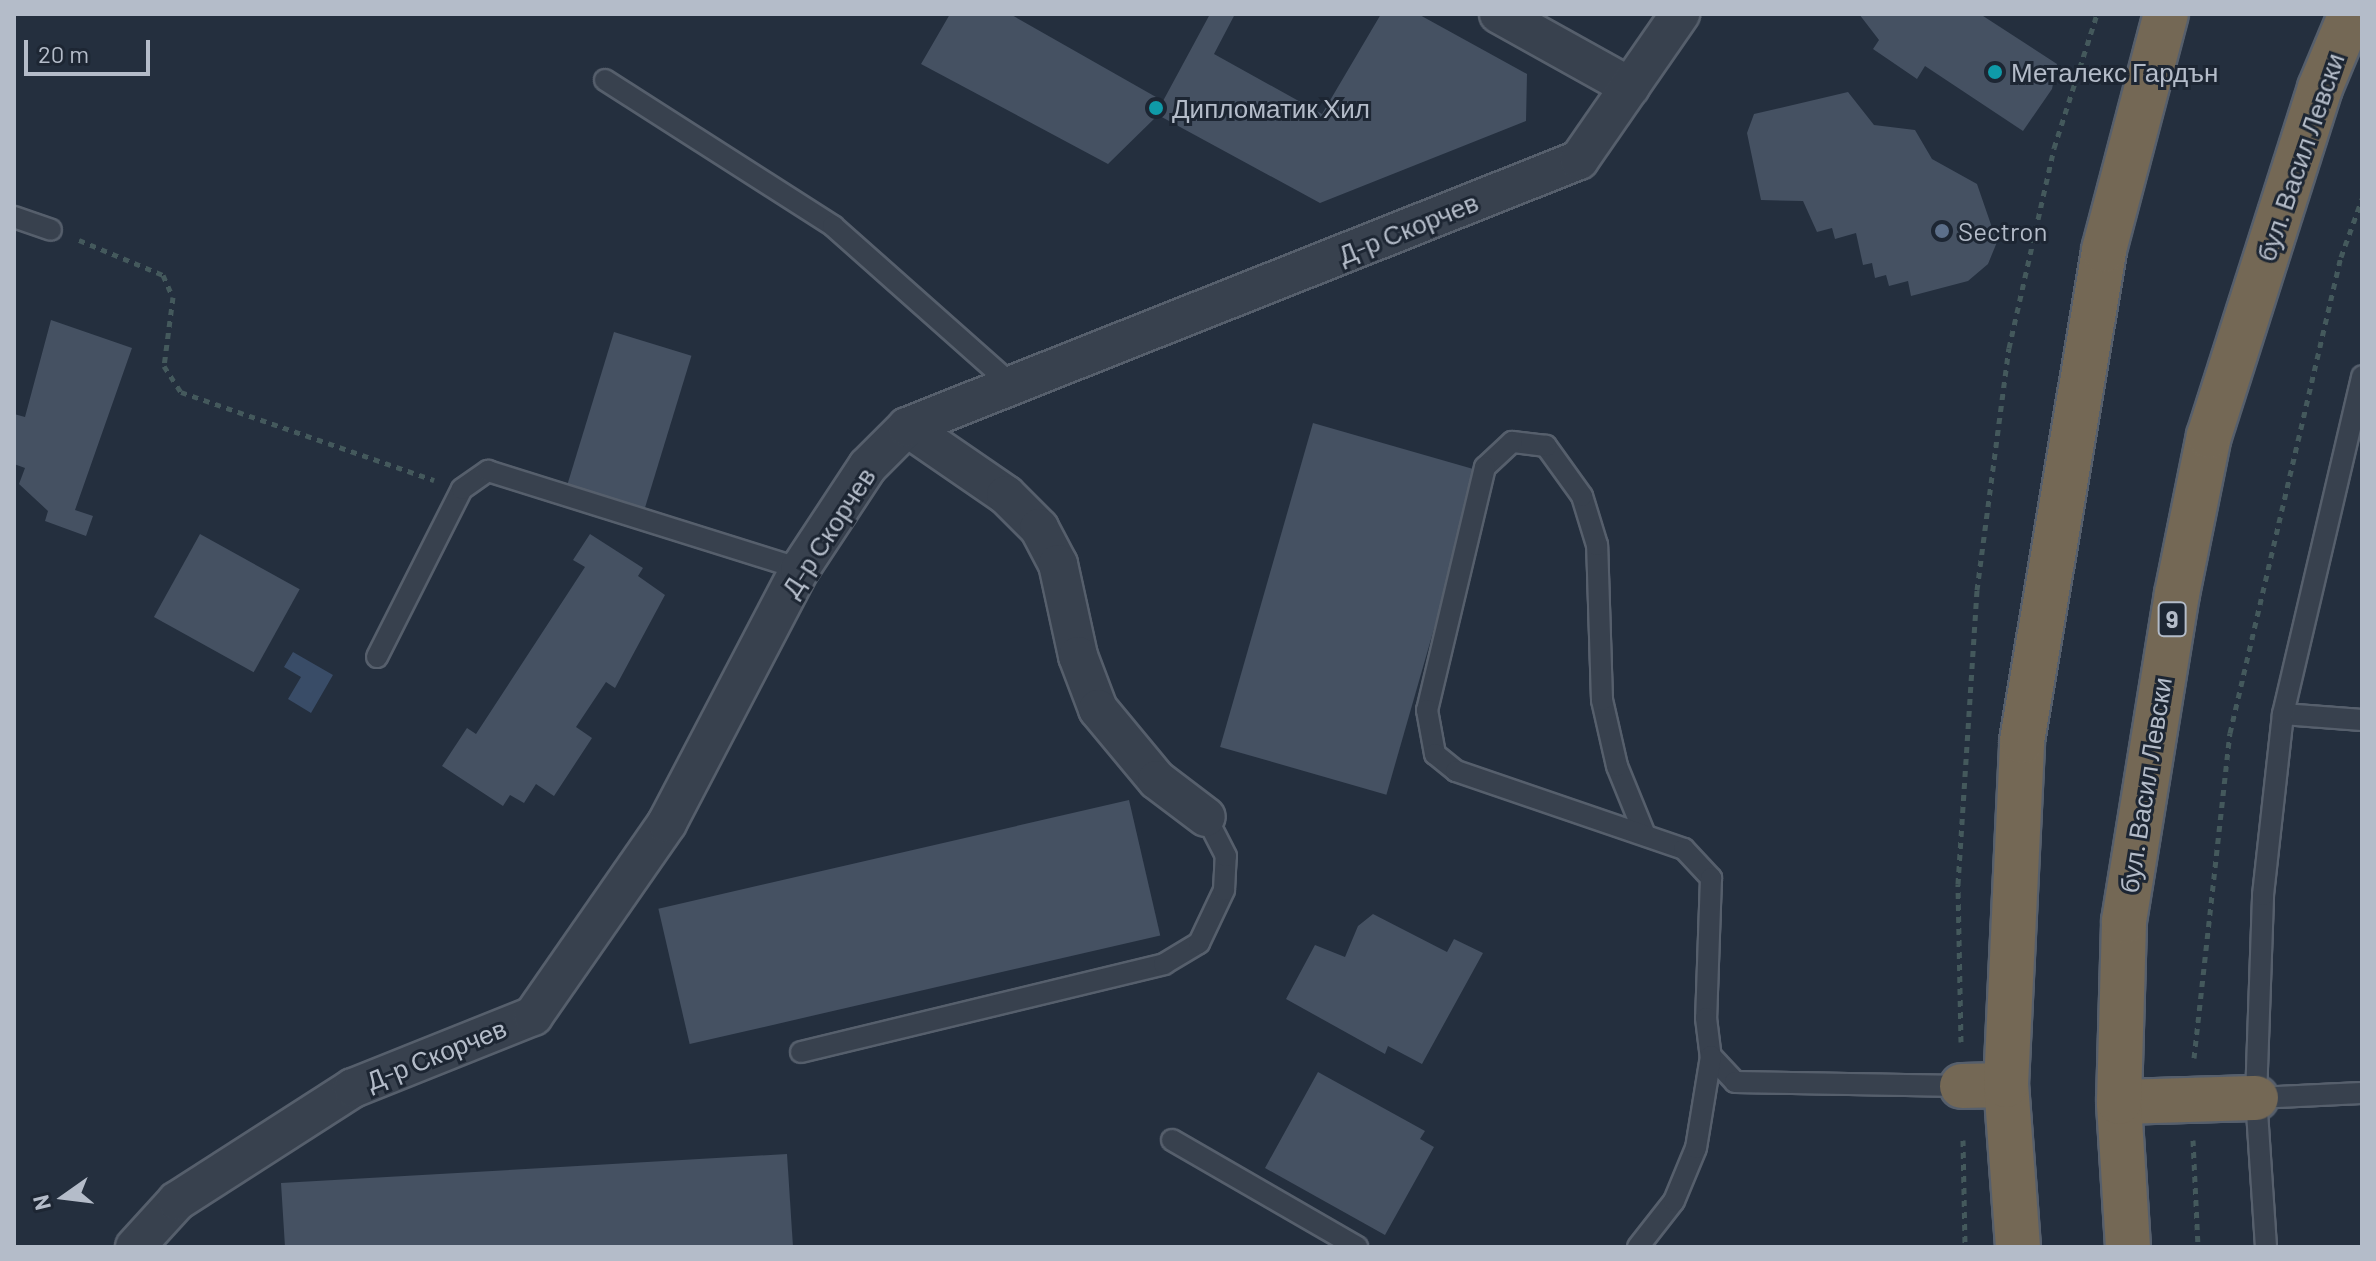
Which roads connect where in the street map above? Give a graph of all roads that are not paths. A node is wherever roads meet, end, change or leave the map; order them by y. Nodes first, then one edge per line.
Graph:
1 (1499, 14) edge
2 (1680, 14) edge
3 (2166, 14) edge
4 (2351, 14) edge
5 (605, 80) dead end
6 (1630, 87) junction
7 (14, 217) edge
8 (51, 230) road end
9 (1013, 386) junction
10 (2360, 386) edge
11 (907, 427) junction
12 (800, 569) junction
13 (377, 657) dead end
14 (2283, 714) junction
15 (2362, 720) edge
16 (1206, 817) joint
17 (1645, 835) junction
18 (801, 1052) dead end
19 (1711, 1056) junction
20 (2006, 1085) junction
21 (1962, 1086) joint
22 (2362, 1093) edge
23 (2256, 1098) junction
24 (2119, 1102) junction
25 (1172, 1140) dead end
26 (135, 1247) edge
27 (1357, 1247) edge
28 (1638, 1247) edge
29 (2018, 1247) edge
30 (2128, 1247) edge
31 (2266, 1247) edge

1 - 6 street
2 - 6 street, Д-р Скорчев
3 - 20 highway
4 - 24 highway, бул. Васил Левски / 9
5 - 9 lane
6 - 9 street, Д-р Скорчев
7 - 8 lane
9 - 11 street, Д-р Скорчев
10 - 14 lane
11 - 12 street, Д-р Скорчев
11 - 16 street
12 - 13 lane
12 - 26 street, Д-р Скорчев
14 - 15 lane
14 - 23 lane
16 - 18 lane
17 - 17 lane
17 - 19 lane
19 - 21 lane
19 - 28 lane
20 - 21 highway
20 - 29 highway
22 - 23 lane
23 - 24 highway
23 - 31 lane
24 - 30 highway, бул. Васил Левски / 9
25 - 27 lane

